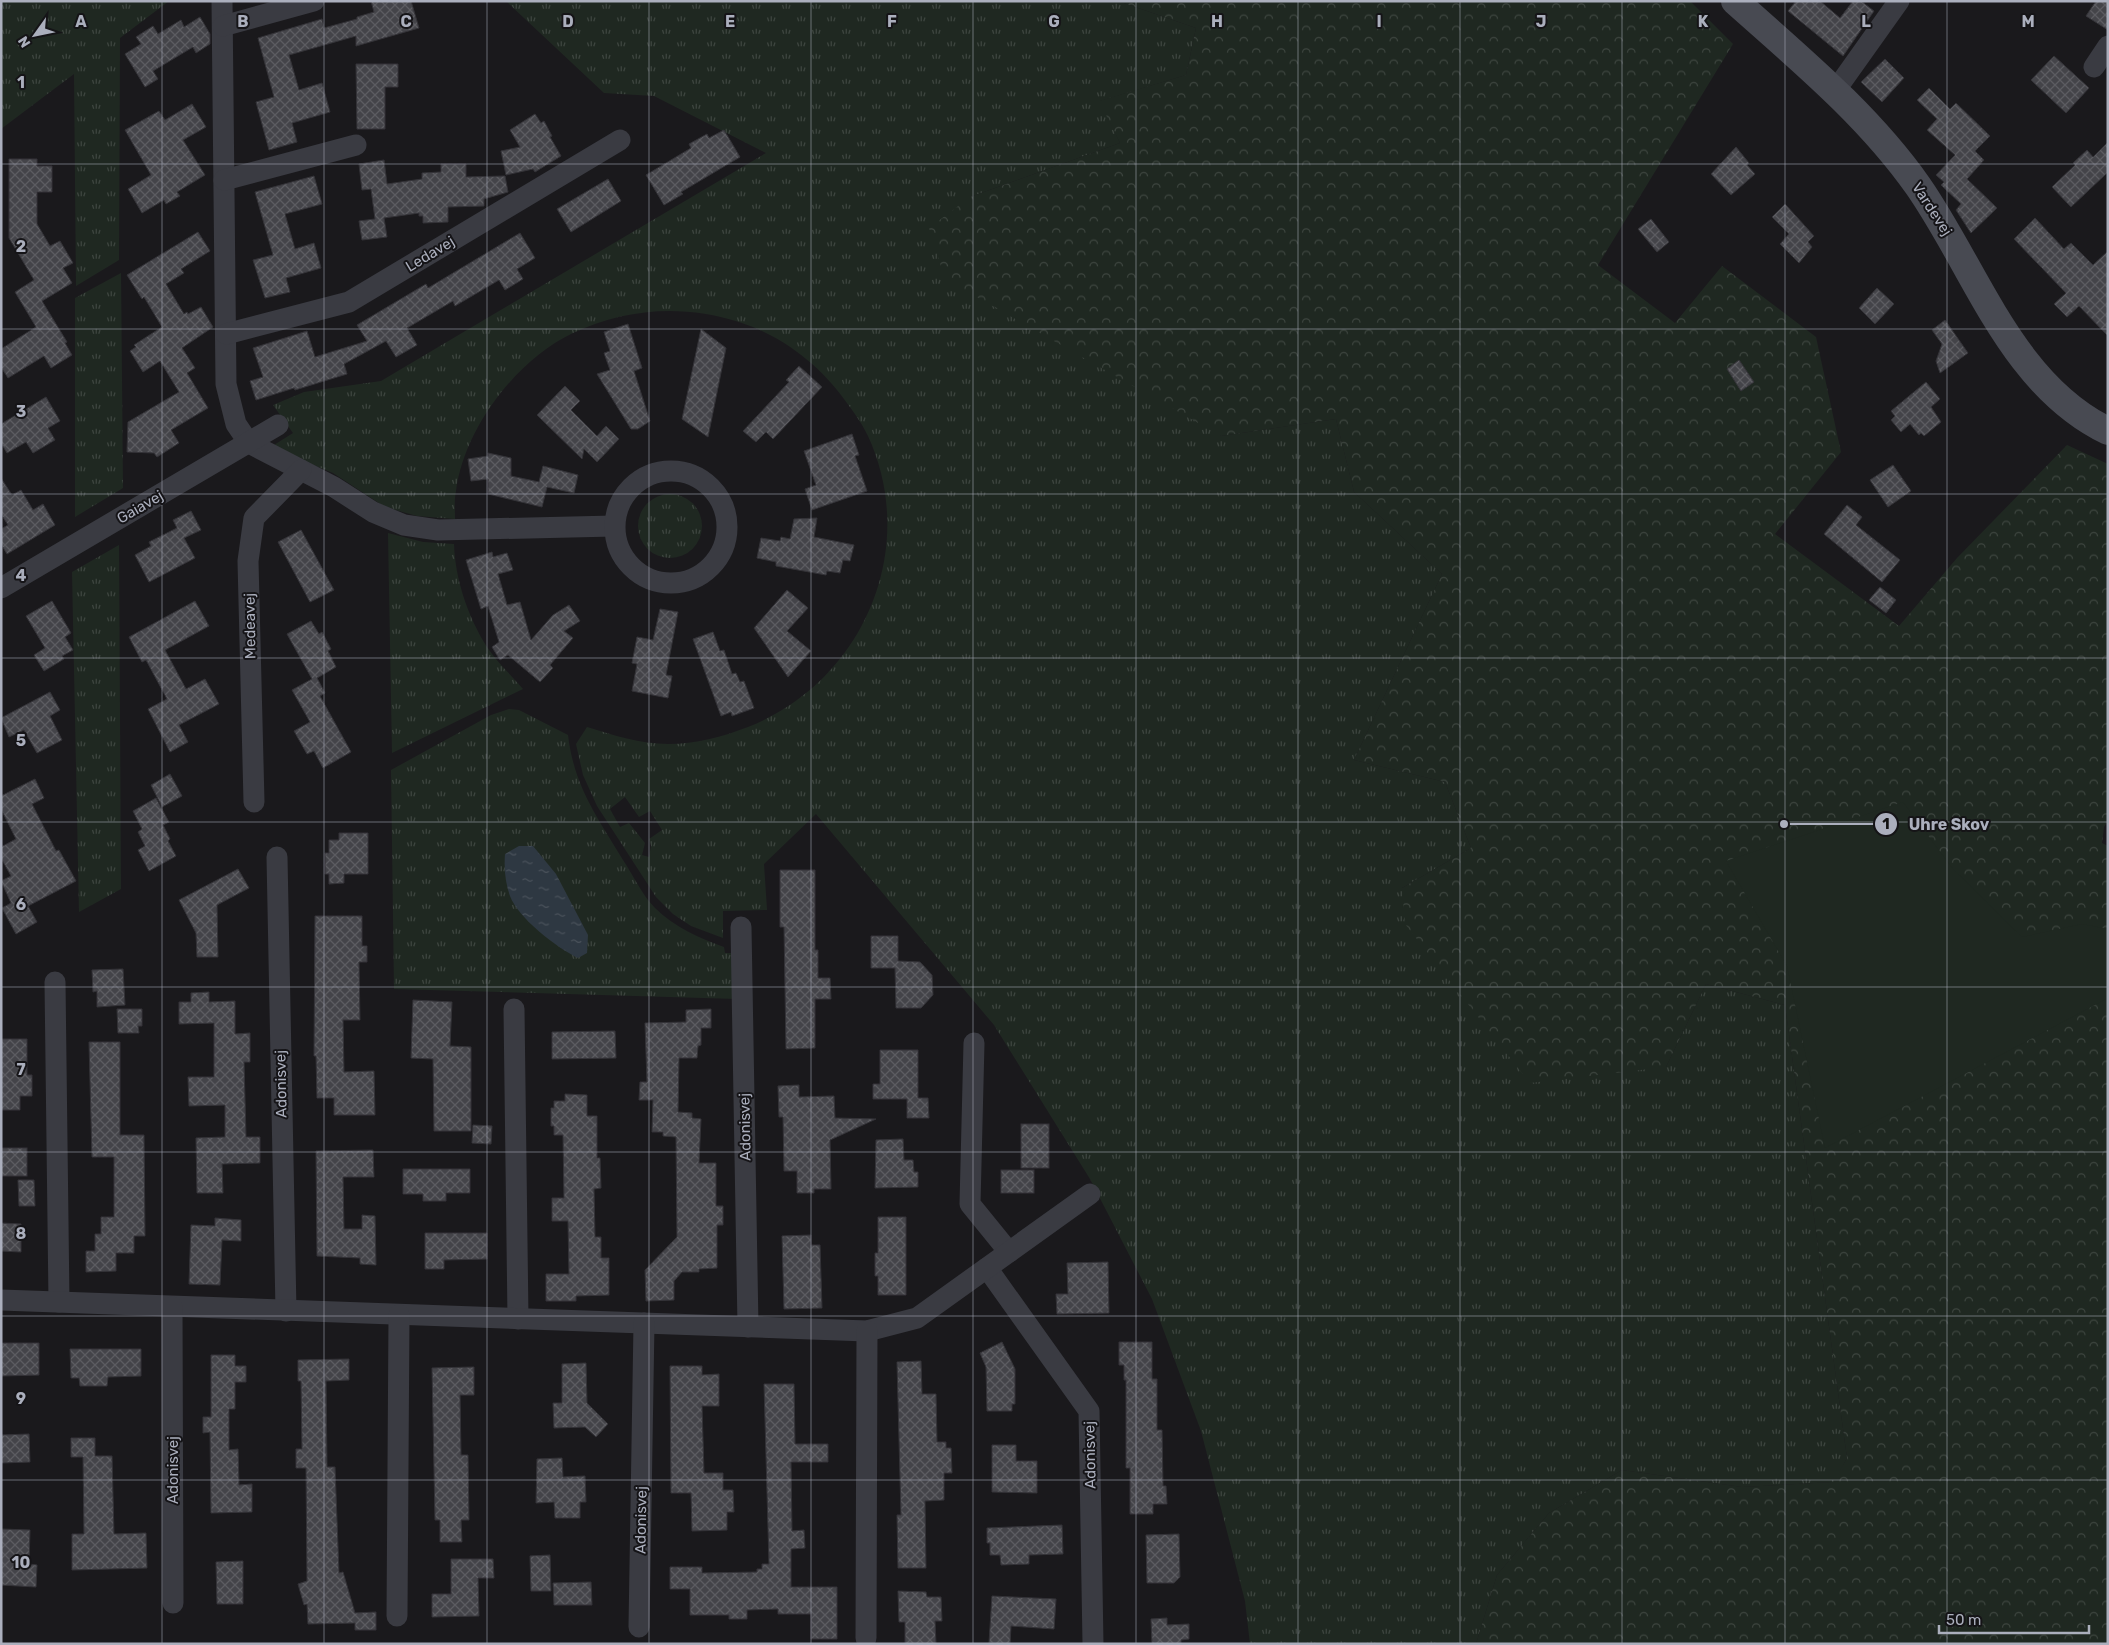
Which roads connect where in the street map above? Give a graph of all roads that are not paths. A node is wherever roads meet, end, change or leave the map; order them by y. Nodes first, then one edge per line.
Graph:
1 (222, 1) edge
2 (314, 1) edge
3 (1735, 1) edge
4 (1899, 1) edge
5 (223, 26) junction
6 (2108, 46) edge
7 (2094, 67) dead end
8 (1834, 90) junction
9 (620, 140) dead end
10 (356, 145) dead end
11 (224, 180) junction
12 (226, 334) junction
13 (278, 425) dead end
14 (2108, 431) edge
15 (249, 443) junction
16 (301, 470) junction
17 (614, 526) junction
18 (1, 588) edge
19 (254, 802) dead end
20 (277, 857) dead end
21 (741, 927) dead end
22 (55, 982) dead end
23 (514, 1009) dead end
24 (974, 1043) dead end
25 (1090, 1194) dead end
26 (1009, 1252) junction
27 (987, 1268) junction
28 (1, 1300) edge
29 (59, 1302) junction
30 (172, 1307) junction
31 (286, 1311) junction
32 (399, 1314) junction
33 (518, 1319) junction
34 (644, 1323) junction
35 (748, 1327) junction
36 (868, 1331) junction
37 (173, 1603) dead end
38 (397, 1616) dead end
39 (639, 1627) dead end
40 (866, 1638) dead end
41 (1093, 1644) edge

1 - 5 street
2 - 5 street
3 - 8 street, Vardevej
4 - 8 street
5 - 11 street
6 - 7 street
8 - 14 street, Vardevej
9 - 12 street, Ledavej
10 - 11 street
11 - 12 street
12 - 15 street
13 - 15 street, Gaiavej
15 - 16 street
15 - 18 street, Gaiavej
16 - 17 street
16 - 19 street, Medeavej
17 - 17 street
20 - 31 street, Adonisvej
21 - 35 street, Adonisvej
22 - 29 street
23 - 33 street
24 - 26 street
25 - 26 street
26 - 27 street
27 - 36 street
27 - 41 street, Adonisvej
28 - 29 street
29 - 30 street
30 - 31 street
30 - 37 street, Adonisvej
31 - 32 street
32 - 33 street
32 - 38 street
33 - 34 street
34 - 35 street
34 - 39 street, Adonisvej
35 - 36 street
36 - 40 street

